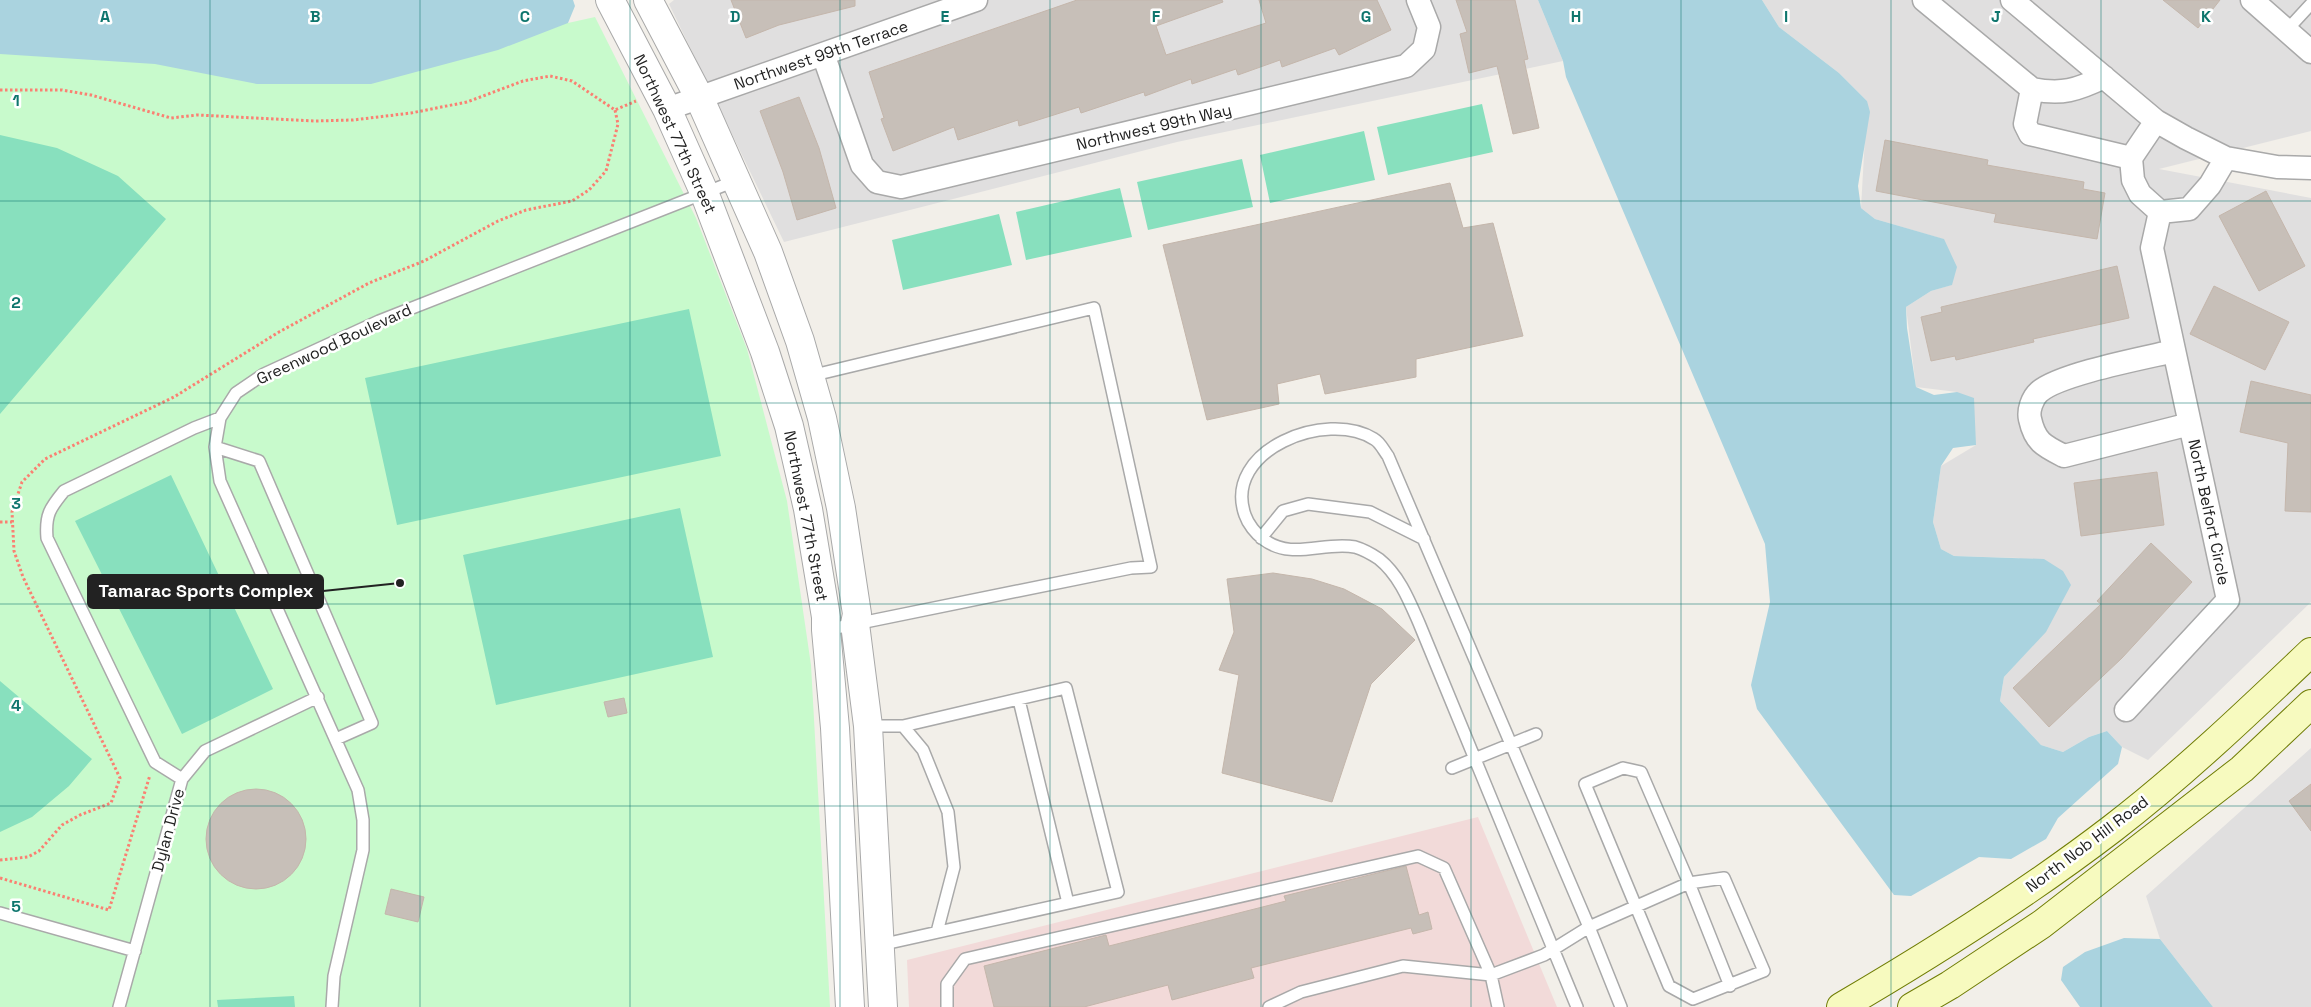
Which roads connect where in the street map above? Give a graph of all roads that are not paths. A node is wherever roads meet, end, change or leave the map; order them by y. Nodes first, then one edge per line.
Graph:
1 (610, 0) edge
2 (648, 0) edge
3 (976, 0) edge
4 (1418, 0) edge
5 (1924, 0) edge
6 (2012, 0) edge
7 (2252, 0) edge
8 (2311, 4) edge
9 (2286, 31) junction
10 (2311, 52) edge
11 (823, 54) junction
12 (2104, 78) junction
13 (2032, 89) junction
14 (699, 98) junction
15 (667, 109) junction
16 (2156, 121) junction
17 (2131, 158) junction
18 (2226, 158) junction
19 (2311, 168) edge
20 (735, 181) junction
21 (704, 192) junction
22 (2160, 212) junction
23 (2174, 351) junction
24 (810, 376) junction
25 (220, 418) junction
26 (2190, 424) junction
27 (215, 447) junction
28 (1262, 538) junction
29 (1424, 539) junction
30 (856, 624) junction
31 (826, 630) junction
32 (2311, 652) edge
33 (318, 697) junction
34 (1019, 700) junction
35 (2311, 704) edge
36 (2126, 710) dead end
37 (868, 726) junction
38 (903, 726) junction
39 (1536, 734) dead end
40 (336, 739) junction
41 (1512, 745) junction
42 (1475, 758) junction
43 (1452, 768) dead end
44 (182, 779) junction
45 (1689, 882) junction
46 (1068, 903) junction
47 (1635, 907) junction
48 (0, 913) edge
49 (1589, 927) junction
50 (937, 932) junction
51 (880, 945) junction
52 (1554, 949) junction
53 (135, 951) junction
54 (1491, 975) junction
55 (1730, 986) junction
56 (120, 1007) edge
57 (332, 1007) edge
58 (850, 1007) edge
59 (883, 1007) edge
60 (947, 1007) edge
61 (1269, 1007) edge
62 (1498, 1007) edge
63 (1577, 1007) edge
64 (1621, 1007) edge
65 (1841, 1007) edge
66 (1912, 1007) edge

1 - 15 street, Northwest 77th Street
2 - 14 street, Northwest 77th Street
3 - 11 street, Northwest 99th Terrace
4 - 11 street, Northwest 99th Way
5 - 13 street
6 - 12 street
7 - 9 street
8 - 9 lane
9 - 10 street
11 - 14 street, Northwest 99th Terrace
12 - 13 street
12 - 16 street
13 - 17 street
14 - 15 street, Northwest 99th Terrace
14 - 20 street, Northwest 77th Street
15 - 21 street, Northwest 77th Street
16 - 17 street
16 - 18 street
17 - 22 street
18 - 19 street
18 - 22 street
20 - 21 lane, Greenwood Boulevard
20 - 24 street, Northwest 77th Street
21 - 25 lane, Greenwood Boulevard
21 - 31 street, Northwest 77th Street
22 - 23 street, North Belfort Circle
23 - 26 street, North Belfort Circle
23 - 26 street, North Belfort Circle
24 - 30 street, Northwest 77th Street
24 - 30 lane
25 - 27 lane, Greenwood Boulevard
25 - 44 lane
26 - 36 street, North Belfort Circle
27 - 33 lane, Greenwood Boulevard
27 - 40 lane
28 - 29 lane
28 - 29 lane
28 - 42 lane
29 - 41 lane
30 - 31 lane
30 - 37 street, Northwest 77th Street
31 - 58 street, Northwest 77th Street
32 - 65 main road, North Nob Hill Road
33 - 40 lane, Greenwood Boulevard
33 - 44 lane, Dylan Drive
34 - 38 lane
34 - 46 lane
34 - 46 lane
35 - 66 main road
37 - 38 lane
37 - 51 street, Northwest 77th Street
38 - 50 lane
39 - 41 lane
40 - 57 lane, Greenwood Boulevard
41 - 42 lane
41 - 49 lane
42 - 43 lane
42 - 52 lane
44 - 53 lane, Dylan Drive
45 - 47 lane
45 - 47 lane
45 - 55 lane
45 - 55 lane
46 - 50 lane
47 - 49 lane
47 - 55 lane
48 - 53 lane
49 - 52 lane
49 - 64 lane
50 - 51 lane
51 - 59 street, Northwest 77th Street
52 - 54 lane
52 - 63 lane
53 - 56 lane, Dylan Drive
54 - 60 lane
54 - 61 lane
54 - 62 lane

